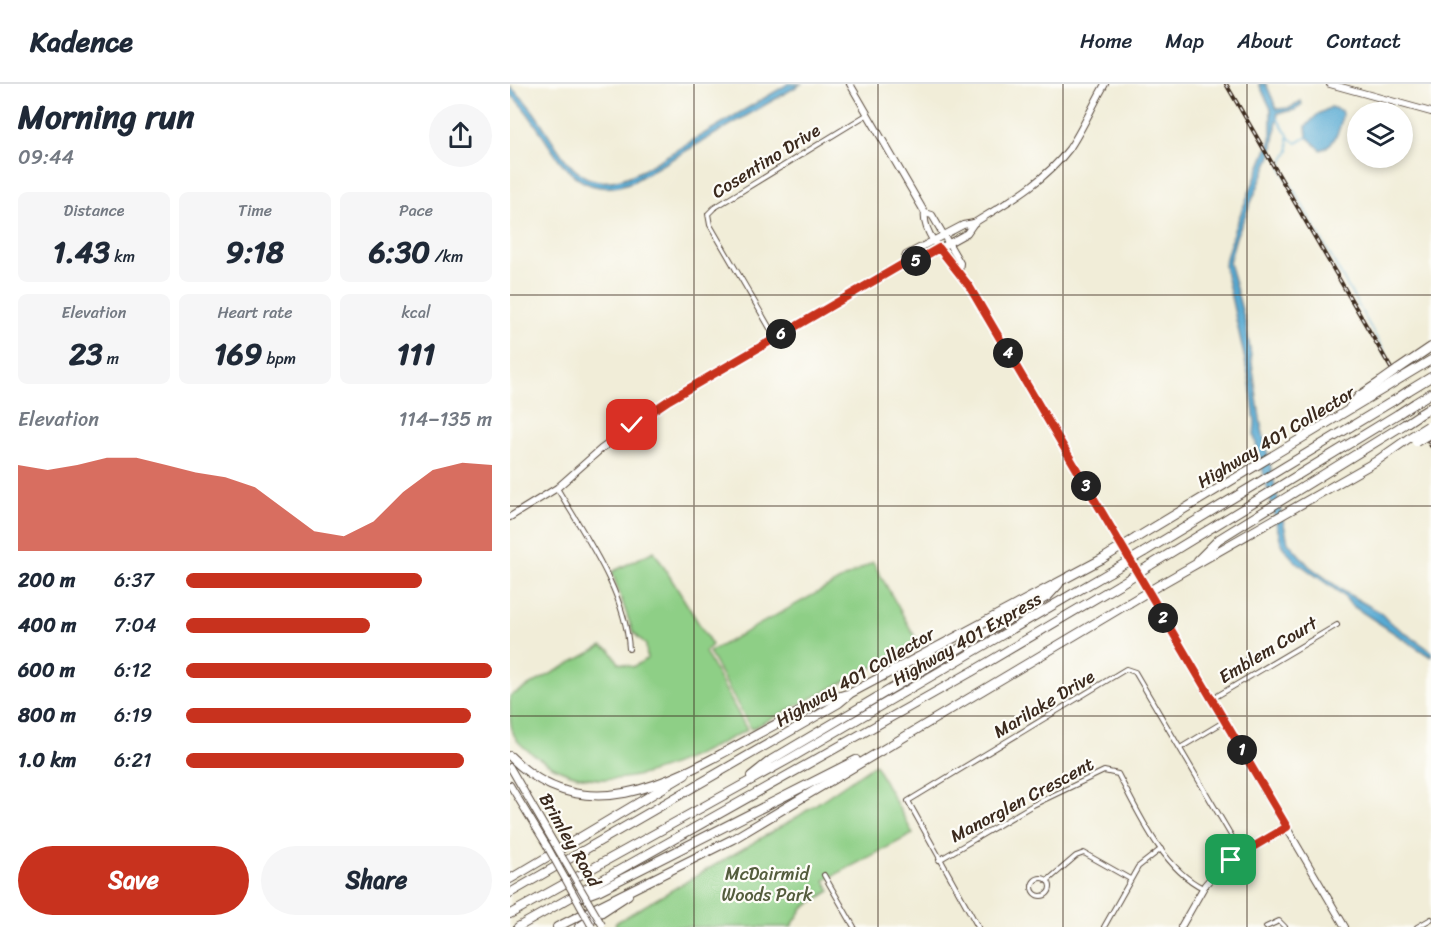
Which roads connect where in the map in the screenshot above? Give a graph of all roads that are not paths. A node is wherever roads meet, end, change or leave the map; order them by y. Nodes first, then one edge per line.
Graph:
1 (850, 84) edge
2 (1105, 84) edge
3 (1330, 84) edge
4 (1431, 112) edge
5 (868, 114) junction
6 (925, 213) junction
7 (974, 223) junction
8 (944, 234) junction
9 (935, 239) junction
10 (948, 243) junction
11 (939, 248) junction
12 (903, 264) junction
13 (959, 271) junction
14 (775, 337) junction
15 (1431, 347) edge
16 (1431, 360) edge
17 (1399, 374) junction
18 (1431, 377) edge
19 (1431, 393) edge
20 (1431, 407) edge
21 (1430, 428) edge
22 (557, 488) junction
23 (510, 517) edge
24 (1188, 569) junction
25 (1062, 581) junction
26 (1337, 625) dead end
27 (628, 649) dead end
28 (851, 693) junction
29 (1211, 699) junction
30 (956, 708) junction
31 (1225, 721) junction
32 (1179, 748) junction
33 (510, 756) edge
34 (510, 767) edge
35 (691, 771) junction
36 (510, 785) edge
37 (733, 790) junction
38 (1287, 827) junction
39 (1161, 849) junction
40 (1242, 854) junction
41 (939, 860) junction
42 (824, 875) dead end
43 (510, 879) edge
44 (1130, 879) junction
45 (1047, 881) junction
46 (639, 886) junction
47 (1203, 888) junction
48 (510, 893) edge
49 (561, 904) junction
50 (510, 914) edge
51 (1431, 919) edge
52 (603, 926) edge
53 (518, 927) edge
54 (557, 927) edge
55 (579, 927) edge
56 (592, 927) edge
57 (854, 927) edge
58 (978, 927) edge
59 (1104, 927) edge
60 (1181, 927) edge
61 (1266, 927) edge
62 (1285, 927) edge
63 (1345, 927) edge
64 (1417, 927) edge

1 - 5 main road
2 - 7 main road
3 - 4 main road
5 - 6 main road
5 - 14 street, Cosentino Drive
6 - 8 main road
6 - 9 main road
7 - 8 main road
7 - 10 main road
8 - 9 main road
8 - 10 main road
9 - 11 main road
9 - 12 main road
10 - 11 main road
10 - 13 main road
11 - 12 main road
11 - 13 main road
12 - 14 main road
13 - 29 main road
14 - 22 main road
15 - 17 highway
16 - 17 highway, Highway 401 Collector
17 - 25 highway, Highway 401 Collector, bridge
18 - 37 highway, Highway 401 Express, bridge
19 - 49 highway, Highway 401 Express, bridge
20 - 24 highway, bridge
21 - 24 highway, bridge
22 - 23 main road
22 - 27 street
24 - 30 highway, bridge
25 - 28 highway, Highway 401 Collector
25 - 37 highway
26 - 29 street, Emblem Court
28 - 35 highway
28 - 48 highway, Highway 401 Collector
29 - 31 main road
30 - 46 highway
30 - 49 highway
31 - 32 street
31 - 38 main road
32 - 40 street, Marilake Drive
32 - 41 street, Marilake Drive
33 - 35 highway
34 - 52 main road, Brimley Road, bridge
35 - 43 highway
36 - 56 main road, Brimley Road, bridge
37 - 50 highway, Highway 401 Express
38 - 40 main road
38 - 63 main road
39 - 41 street, Manorglen Crescent
39 - 44 street
39 - 47 street, Manorglen Crescent
40 - 47 main road
41 - 58 street, Marilake Drive
42 - 57 street
44 - 45 street
44 - 59 street
45 - 45 street
46 - 54 highway
46 - 55 highway
47 - 60 main road
49 - 53 highway, Highway 401 Express
51 - 64 street
61 - 62 street

